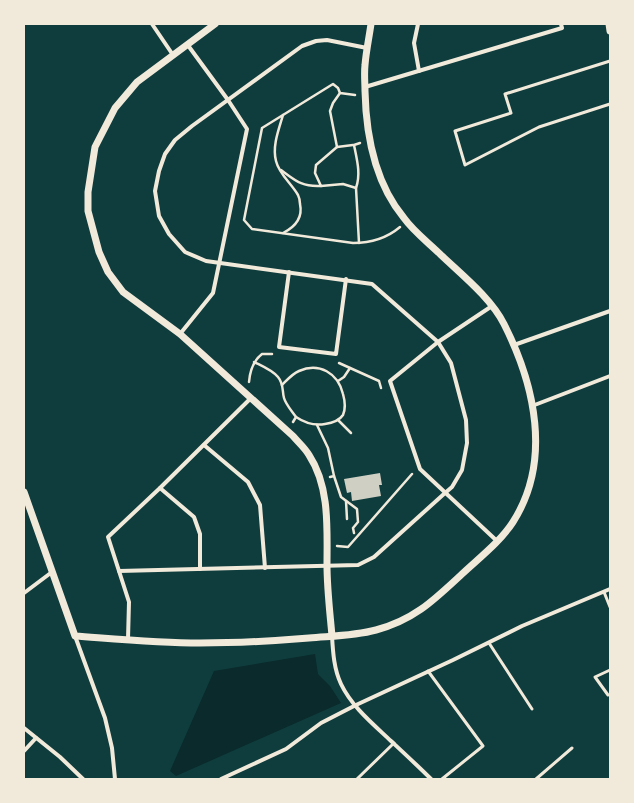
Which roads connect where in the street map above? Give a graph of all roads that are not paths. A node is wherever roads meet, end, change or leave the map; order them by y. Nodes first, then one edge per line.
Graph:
1 (152, 24) edge
2 (215, 24) edge
3 (371, 24) edge
4 (418, 24) edge
5 (561, 24) edge
6 (609, 24) edge
7 (610, 30) edge
8 (187, 44) junction
9 (368, 48) junction
10 (173, 55) junction
11 (610, 61) edge
12 (419, 71) junction
13 (365, 87) junction
14 (228, 100) junction
15 (610, 104) edge
16 (219, 263) junction
17 (289, 272) junction
18 (346, 279) junction
19 (492, 306) junction
20 (610, 311) edge
21 (180, 334) junction
22 (438, 342) junction
23 (514, 345) junction
24 (610, 376) edge
25 (249, 396) junction
26 (532, 406) junction
27 (204, 445) junction
28 (160, 488) junction
29 (24, 492) edge
30 (445, 493) junction
31 (26, 504) edge
32 (497, 541) junction
33 (327, 566) junction
34 (265, 568) junction
35 (200, 569) junction
36 (52, 572) junction
37 (118, 572) junction
38 (610, 589) edge
39 (604, 592) junction
40 (24, 593) edge
41 (610, 607) edge
42 (75, 636) junction
43 (332, 636) junction
44 (128, 639) junction
45 (489, 643) junction
46 (610, 670) edge
47 (428, 671) junction
48 (608, 694) dead end
49 (356, 705) junction
50 (532, 709) dead end
51 (24, 728) edge
52 (36, 738) junction
53 (394, 743) junction
54 (572, 748) dead end
55 (24, 751) edge
56 (83, 779) edge
57 (115, 779) edge
58 (224, 779) edge
59 (357, 779) edge
60 (431, 779) edge
61 (442, 779) edge
62 (536, 779) edge

1 - 10 street
2 - 8 street
3 - 9 street
4 - 12 street
5 - 12 street
6 - 7 street
8 - 10 street
8 - 14 street
9 - 13 street
9 - 14 street
10 - 21 street
11 - 15 lane
12 - 13 street
13 - 19 street
14 - 16 street
14 - 16 street
16 - 17 street
16 - 21 street
17 - 18 street
17 - 18 street
18 - 22 street
19 - 22 street
19 - 23 street
20 - 23 street
21 - 25 street
22 - 30 street
22 - 30 street
23 - 26 street
24 - 26 street
25 - 27 street
25 - 33 street
26 - 32 street
27 - 28 street
27 - 34 street
28 - 35 street
28 - 37 street
29 - 31 street
30 - 32 street
30 - 33 street
31 - 36 street
32 - 43 street
33 - 34 street
33 - 43 street
34 - 35 street
35 - 37 street
36 - 40 street
36 - 42 street
37 - 44 street
38 - 39 street
39 - 41 lane
39 - 45 street
42 - 44 street
42 - 57 street
43 - 44 street
43 - 49 street
45 - 47 street
45 - 50 lane
46 - 48 lane
47 - 49 street
47 - 61 lane
49 - 53 street
49 - 58 street
51 - 52 street
52 - 55 street
52 - 56 street
53 - 59 lane
53 - 60 street
54 - 62 lane

